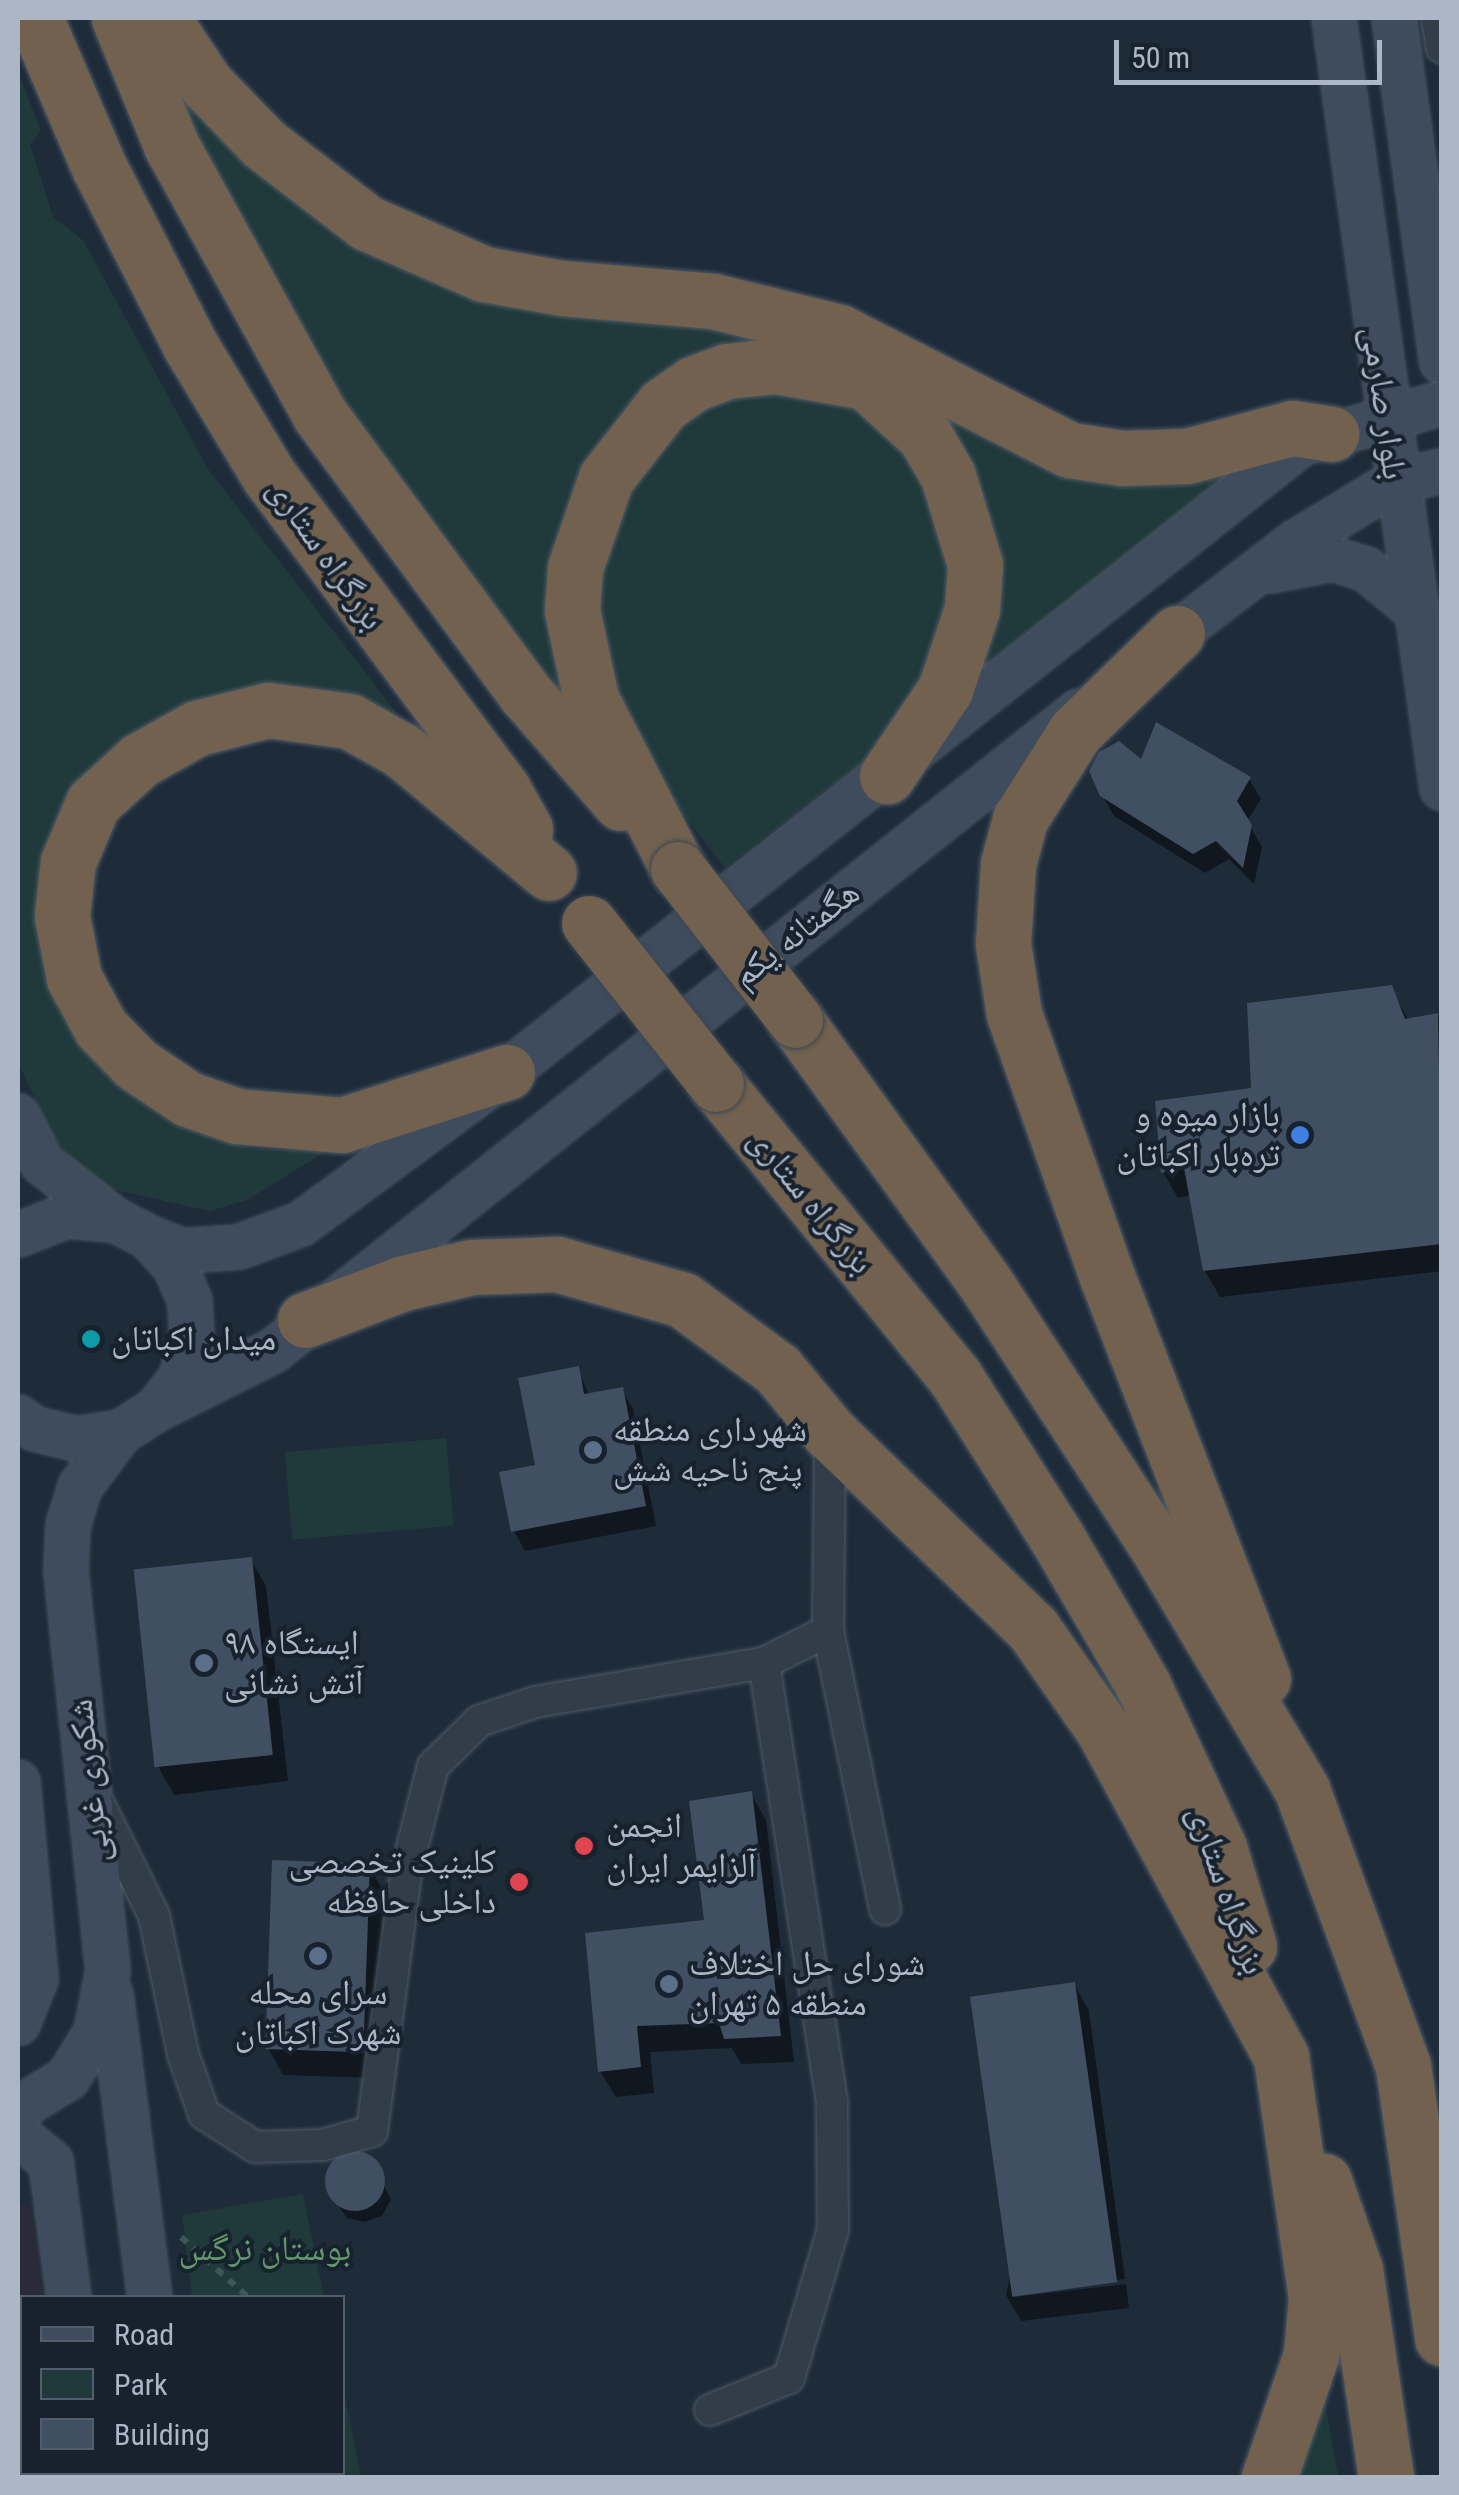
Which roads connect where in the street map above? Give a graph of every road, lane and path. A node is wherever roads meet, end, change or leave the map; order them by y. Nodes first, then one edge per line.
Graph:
1 (35, 18) edge
2 (120, 18) edge
3 (162, 18) edge
4 (1334, 18) edge
5 (1394, 18) edge
6 (1437, 18) edge
7 (1442, 48) edge
8 (1374, 330) junction
9 (1442, 362) edge
10 (1442, 403) edge
11 (1387, 418) junction
12 (1338, 432) junction
13 (1442, 471) edge
14 (1395, 482) junction
15 (1252, 576) junction
16 (1412, 608) junction
17 (1177, 633) junction
18 (887, 776) junction
19 (1442, 788) edge
20 (678, 869) junction
21 (549, 873) junction
22 (507, 1072) junction
23 (18, 1116) edge
24 (132, 1228) junction
25 (18, 1235) edge
26 (305, 1320) junction
27 (157, 1409) junction
28 (18, 1418) edge
29 (121, 1432) junction
30 (830, 1433) junction
31 (828, 1630) junction
32 (764, 1664) junction
33 (18, 1782) edge
34 (1302, 1790) junction
35 (92, 1791) junction
36 (886, 1909) dead end
37 (108, 1971) junction
38 (18, 2024) edge
39 (1281, 2057) junction
40 (1403, 2066) junction
41 (18, 2109) edge
42 (18, 2135) edge
43 (1442, 2173) edge
44 (138, 2202) junction
45 (70, 2295) edge
46 (150, 2295) edge
47 (246, 2295) edge
48 (1442, 2338) edge
49 (710, 2410) dead end
50 (1270, 2478) edge
51 (1386, 2478) edge

1 - 21 highway, بزرگراه ستاری
2 - 20 highway
3 - 12 highway
4 - 8 street, بلوار صارمی
5 - 9 street, بلوار صارمی
6 - 7 street
8 - 11 street, بلوار صارمی
8 - 12 street
10 - 11 street, هگمتانه یکم
11 - 12 street, هگمتانه یکم
11 - 14 street, بلوار صارمی
12 - 18 street, هگمتانه یکم
13 - 14 street, هگمتانه یکم
14 - 15 street, هگمتانه یکم
14 - 16 street, بلوار صارمی
15 - 16 street
15 - 17 street, هگمتانه یکم
16 - 19 street, بلوار صارمی
17 - 26 street, هگمتانه یکم
17 - 34 highway
18 - 20 highway
18 - 22 street, هگمتانه یکم
20 - 34 highway, bridge
21 - 22 highway
21 - 39 highway, بزرگراه ستاری, bridge
22 - 24 street, هگمتانه یکم
23 - 24 street
24 - 25 street
24 - 27 street
26 - 27 street, هگمتانه یکم
26 - 30 highway
27 - 29 street, هگمتانه یکم
28 - 29 street
29 - 35 street, شکوری غربی
30 - 31 street
30 - 39 highway
31 - 32 street
31 - 36 street
32 - 35 street
32 - 49 street
33 - 38 street, شکوری غربی
34 - 40 highway
35 - 37 street, شکوری غربی
37 - 41 street, شکوری غربی
37 - 44 street
39 - 50 highway
39 - 51 highway, بزرگراه ستاری
40 - 43 highway
40 - 48 highway
42 - 45 street
44 - 46 street
44 - 47 path

